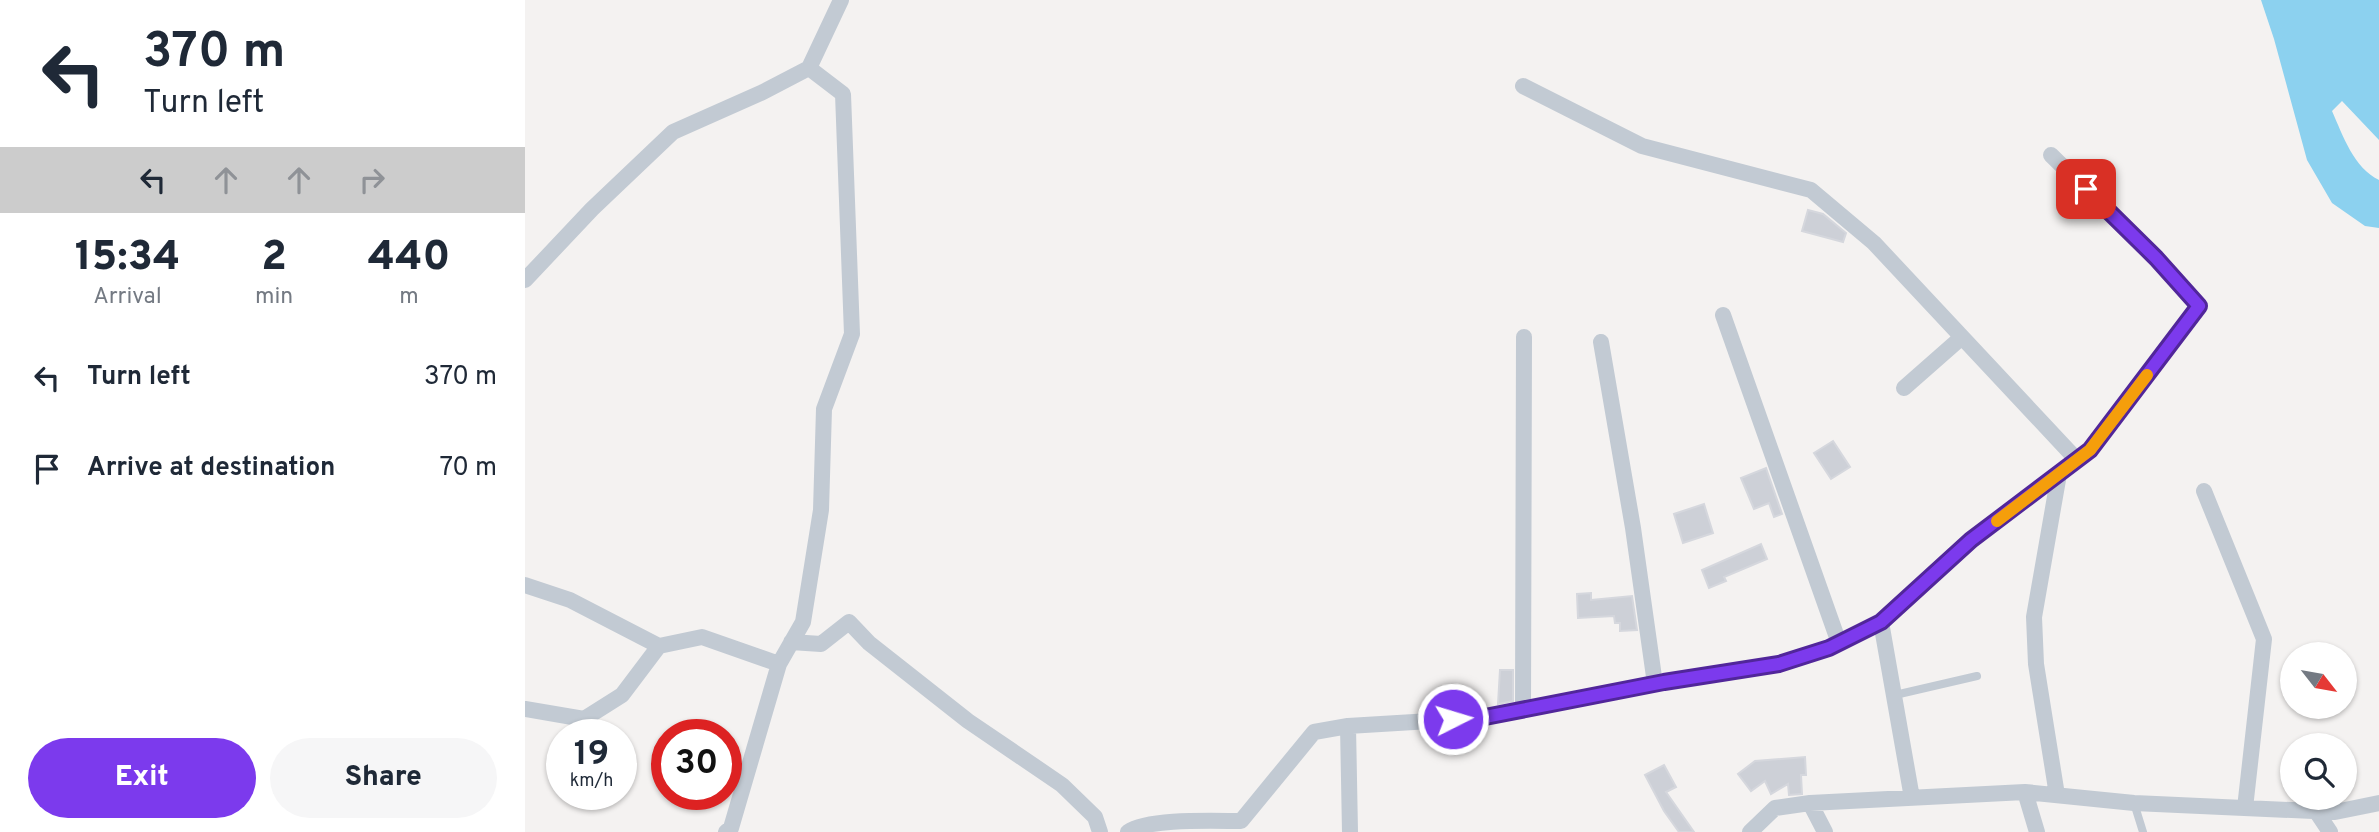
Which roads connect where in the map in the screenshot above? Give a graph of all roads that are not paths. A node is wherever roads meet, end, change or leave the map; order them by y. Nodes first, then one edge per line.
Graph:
1 (841, 0) edge
2 (809, 68) junction
3 (1523, 86) dead end
4 (2051, 155) dead end
5 (525, 280) edge
6 (1723, 315) dead end
7 (1524, 337) dead end
8 (1962, 337) junction
9 (1601, 342) dead end
10 (1904, 388) dead end
11 (2077, 460) junction
12 (2059, 474) junction
13 (2204, 491) dead end
14 (525, 585) edge
15 (1881, 622) junction
16 (791, 642) junction
17 (1839, 643) junction
18 (659, 646) junction
19 (779, 664) junction
20 (1977, 676) dead end
21 (1655, 684) junction
22 (1895, 695) junction
23 (525, 709) edge
24 (1523, 710) junction
25 (1348, 726) junction
26 (2025, 792) junction
27 (2057, 795) junction
28 (1912, 798) junction
29 (1811, 803) junction
30 (2134, 803) junction
31 (2379, 803) edge
32 (2245, 808) junction
33 (2316, 811) junction
34 (726, 832) edge
35 (1100, 832) edge
36 (1128, 832) edge
37 (1350, 832) edge
38 (1750, 832) edge
39 (1825, 832) edge
40 (2037, 832) edge
41 (2143, 832) edge
42 (2330, 832) edge

1 - 2 street
2 - 5 street
2 - 16 street
3 - 8 street
4 - 11 street
6 - 17 street
7 - 24 street
8 - 10 street
8 - 11 street
9 - 21 street
11 - 12 street
12 - 15 street
12 - 27 street
13 - 32 street
14 - 18 street
15 - 17 street
15 - 22 street
16 - 19 street
16 - 35 street
17 - 21 street
18 - 19 street
18 - 23 street
19 - 34 street
20 - 22 lane
21 - 24 street
22 - 28 street
24 - 25 street
25 - 36 street
25 - 37 street
26 - 27 street
26 - 28 street
26 - 40 street
27 - 30 street
28 - 29 street
29 - 38 street
29 - 39 street
30 - 32 street
30 - 41 lane
31 - 33 street
32 - 33 street
33 - 42 street

